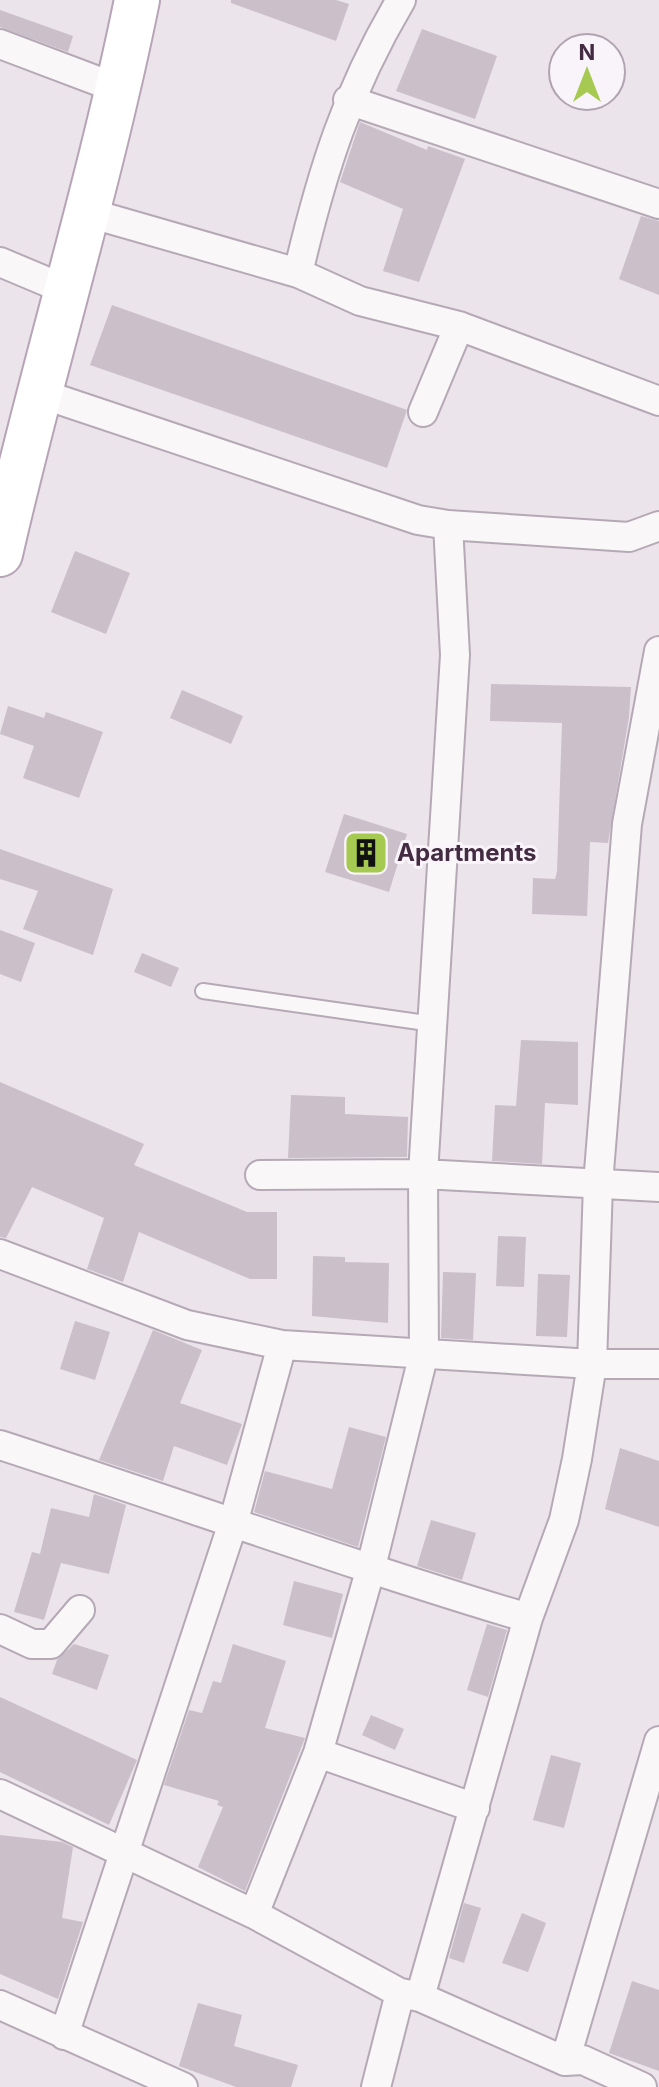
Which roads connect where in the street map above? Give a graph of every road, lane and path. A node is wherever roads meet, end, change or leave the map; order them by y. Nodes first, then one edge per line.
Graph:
1 (137, 0) edge
2 (401, 0) edge
3 (0, 44) edge
4 (119, 89) junction
5 (348, 100) junction
6 (657, 198) edge
7 (89, 213) junction
8 (0, 262) edge
9 (298, 273) junction
10 (69, 291) junction
11 (459, 326) junction
12 (39, 393) junction
13 (659, 401) edge
14 (423, 412) dead end
15 (12, 447) edge
16 (448, 525) junction
17 (659, 528) edge
18 (659, 546) edge
19 (0, 554) edge
20 (659, 651) edge
21 (648, 763) edge
22 (203, 991) dead end
23 (433, 1024) junction
24 (423, 1174) junction
25 (260, 1175) dead end
26 (598, 1184) junction
27 (659, 1187) edge
28 (0, 1254) edge
29 (282, 1345) junction
30 (424, 1353) junction
31 (592, 1364) junction
32 (659, 1364) edge
33 (0, 1445) edge
34 (234, 1520) junction
35 (370, 1571) junction
36 (80, 1610) dead end
37 (528, 1618) junction
38 (0, 1629) edge
39 (659, 1741) edge
40 (318, 1753) junction
41 (0, 1794) edge
42 (475, 1808) junction
43 (127, 1853) junction
44 (254, 1914) junction
45 (410, 1995) junction
46 (0, 2005) edge
47 (64, 2035) junction
48 (574, 2069) edge
49 (183, 2087) edge
50 (376, 2087) edge
51 (642, 2087) edge

1 - 4 main road
2 - 5 street
3 - 4 street
4 - 7 main road
5 - 6 street
5 - 9 street
7 - 9 street
7 - 10 main road
8 - 10 street
9 - 11 street
10 - 12 main road
11 - 13 street
11 - 14 street
12 - 15 main road
12 - 16 street
15 - 19 main road
16 - 17 street
16 - 23 street
17 - 18 street
20 - 21 street
21 - 26 street
22 - 23 lane
23 - 24 street
24 - 25 street
24 - 26 street
24 - 30 street
26 - 27 street
26 - 31 street
28 - 29 street
29 - 30 street
29 - 34 street
30 - 31 street
30 - 35 street
31 - 32 street
31 - 37 street
33 - 34 street
34 - 35 street
34 - 43 street
35 - 37 street
35 - 40 street
36 - 38 street
37 - 42 street
39 - 48 street
40 - 42 street
40 - 44 street
41 - 43 street
42 - 45 street
43 - 44 street
43 - 47 street
44 - 45 street
45 - 48 street
45 - 50 street
46 - 47 street
47 - 49 street
48 - 51 street

